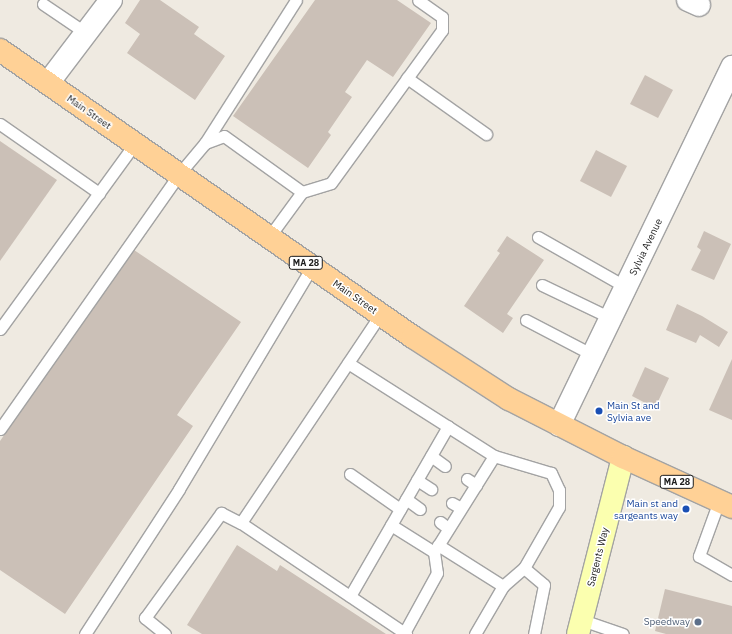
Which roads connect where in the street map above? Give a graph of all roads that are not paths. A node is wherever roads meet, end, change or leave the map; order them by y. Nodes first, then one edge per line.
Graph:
1 (111, 0) edge
2 (296, 0) edge
3 (418, 0) edge
4 (42, 1) edge
5 (86, 33) junction
6 (0, 50) edge
7 (732, 67) edge
8 (407, 78) junction
9 (48, 83) junction
10 (0, 124) edge
11 (486, 134) dead end
12 (135, 143) junction
13 (205, 144) junction
14 (179, 174) junction
15 (302, 192) junction
16 (99, 193) junction
17 (269, 237) junction
18 (538, 237) dead end
19 (312, 267) junction
20 (542, 285) dead end
21 (626, 287) junction
22 (380, 315) junction
23 (611, 318) junction
24 (526, 320) dead end
25 (0, 329) edge
26 (593, 355) junction
27 (348, 363) junction
28 (558, 425) junction
29 (448, 426) junction
30 (0, 429) edge
31 (431, 456) junction
32 (494, 456) junction
33 (623, 457) junction
34 (445, 466) dead end
35 (350, 474) dead end
36 (417, 480) junction
37 (431, 489) dead end
38 (406, 499) junction
39 (726, 504) edge
40 (400, 509) junction
41 (420, 509) dead end
42 (241, 523) junction
43 (391, 525) junction
44 (436, 548) junction
45 (524, 568) junction
46 (732, 575) edge
47 (503, 586) junction
48 (350, 596) junction
49 (580, 627) edge
50 (405, 633) edge
51 (85, 634) edge
52 (165, 634) edge
53 (475, 634) edge
54 (534, 634) edge
55 (623, 634) edge

1 - 5 street
2 - 13 lane
3 - 8 lane
4 - 5 lane
5 - 9 street
6 - 9 main road, Main Street / MA 28
7 - 21 street, Sylvia Avenue
8 - 11 lane
8 - 15 lane
9 - 12 main road, Main Street / MA 28
10 - 16 lane
12 - 14 main road, Main Street / MA 28
12 - 16 lane
13 - 14 lane
13 - 15 lane
14 - 17 main road, Main Street / MA 28
14 - 30 lane
15 - 17 lane
16 - 25 lane
17 - 19 main road, Main Street / MA 28
18 - 21 lane
19 - 22 main road, Main Street / MA 28
19 - 51 lane
20 - 23 lane
21 - 23 street, Sylvia Avenue
22 - 27 lane
22 - 28 main road, Main Street / MA 28
23 - 26 street, Sylvia Avenue
24 - 26 lane
26 - 28 street, Sylvia Avenue
27 - 29 lane
27 - 42 lane
28 - 33 main road, Main Street / MA 28
29 - 31 lane
29 - 32 lane
31 - 34 lane
31 - 36 lane
32 - 44 lane
32 - 45 lane
33 - 39 main road, Main Street / MA 28
33 - 49 main road, Sargents Way
35 - 40 lane
36 - 37 lane
36 - 38 lane
38 - 40 lane
38 - 41 lane
39 - 46 lane
40 - 43 lane
42 - 48 lane
42 - 52 lane
43 - 44 lane
43 - 48 lane
44 - 47 lane
44 - 50 lane
45 - 47 lane
45 - 54 lane
47 - 53 lane
48 - 50 lane
49 - 55 lane

